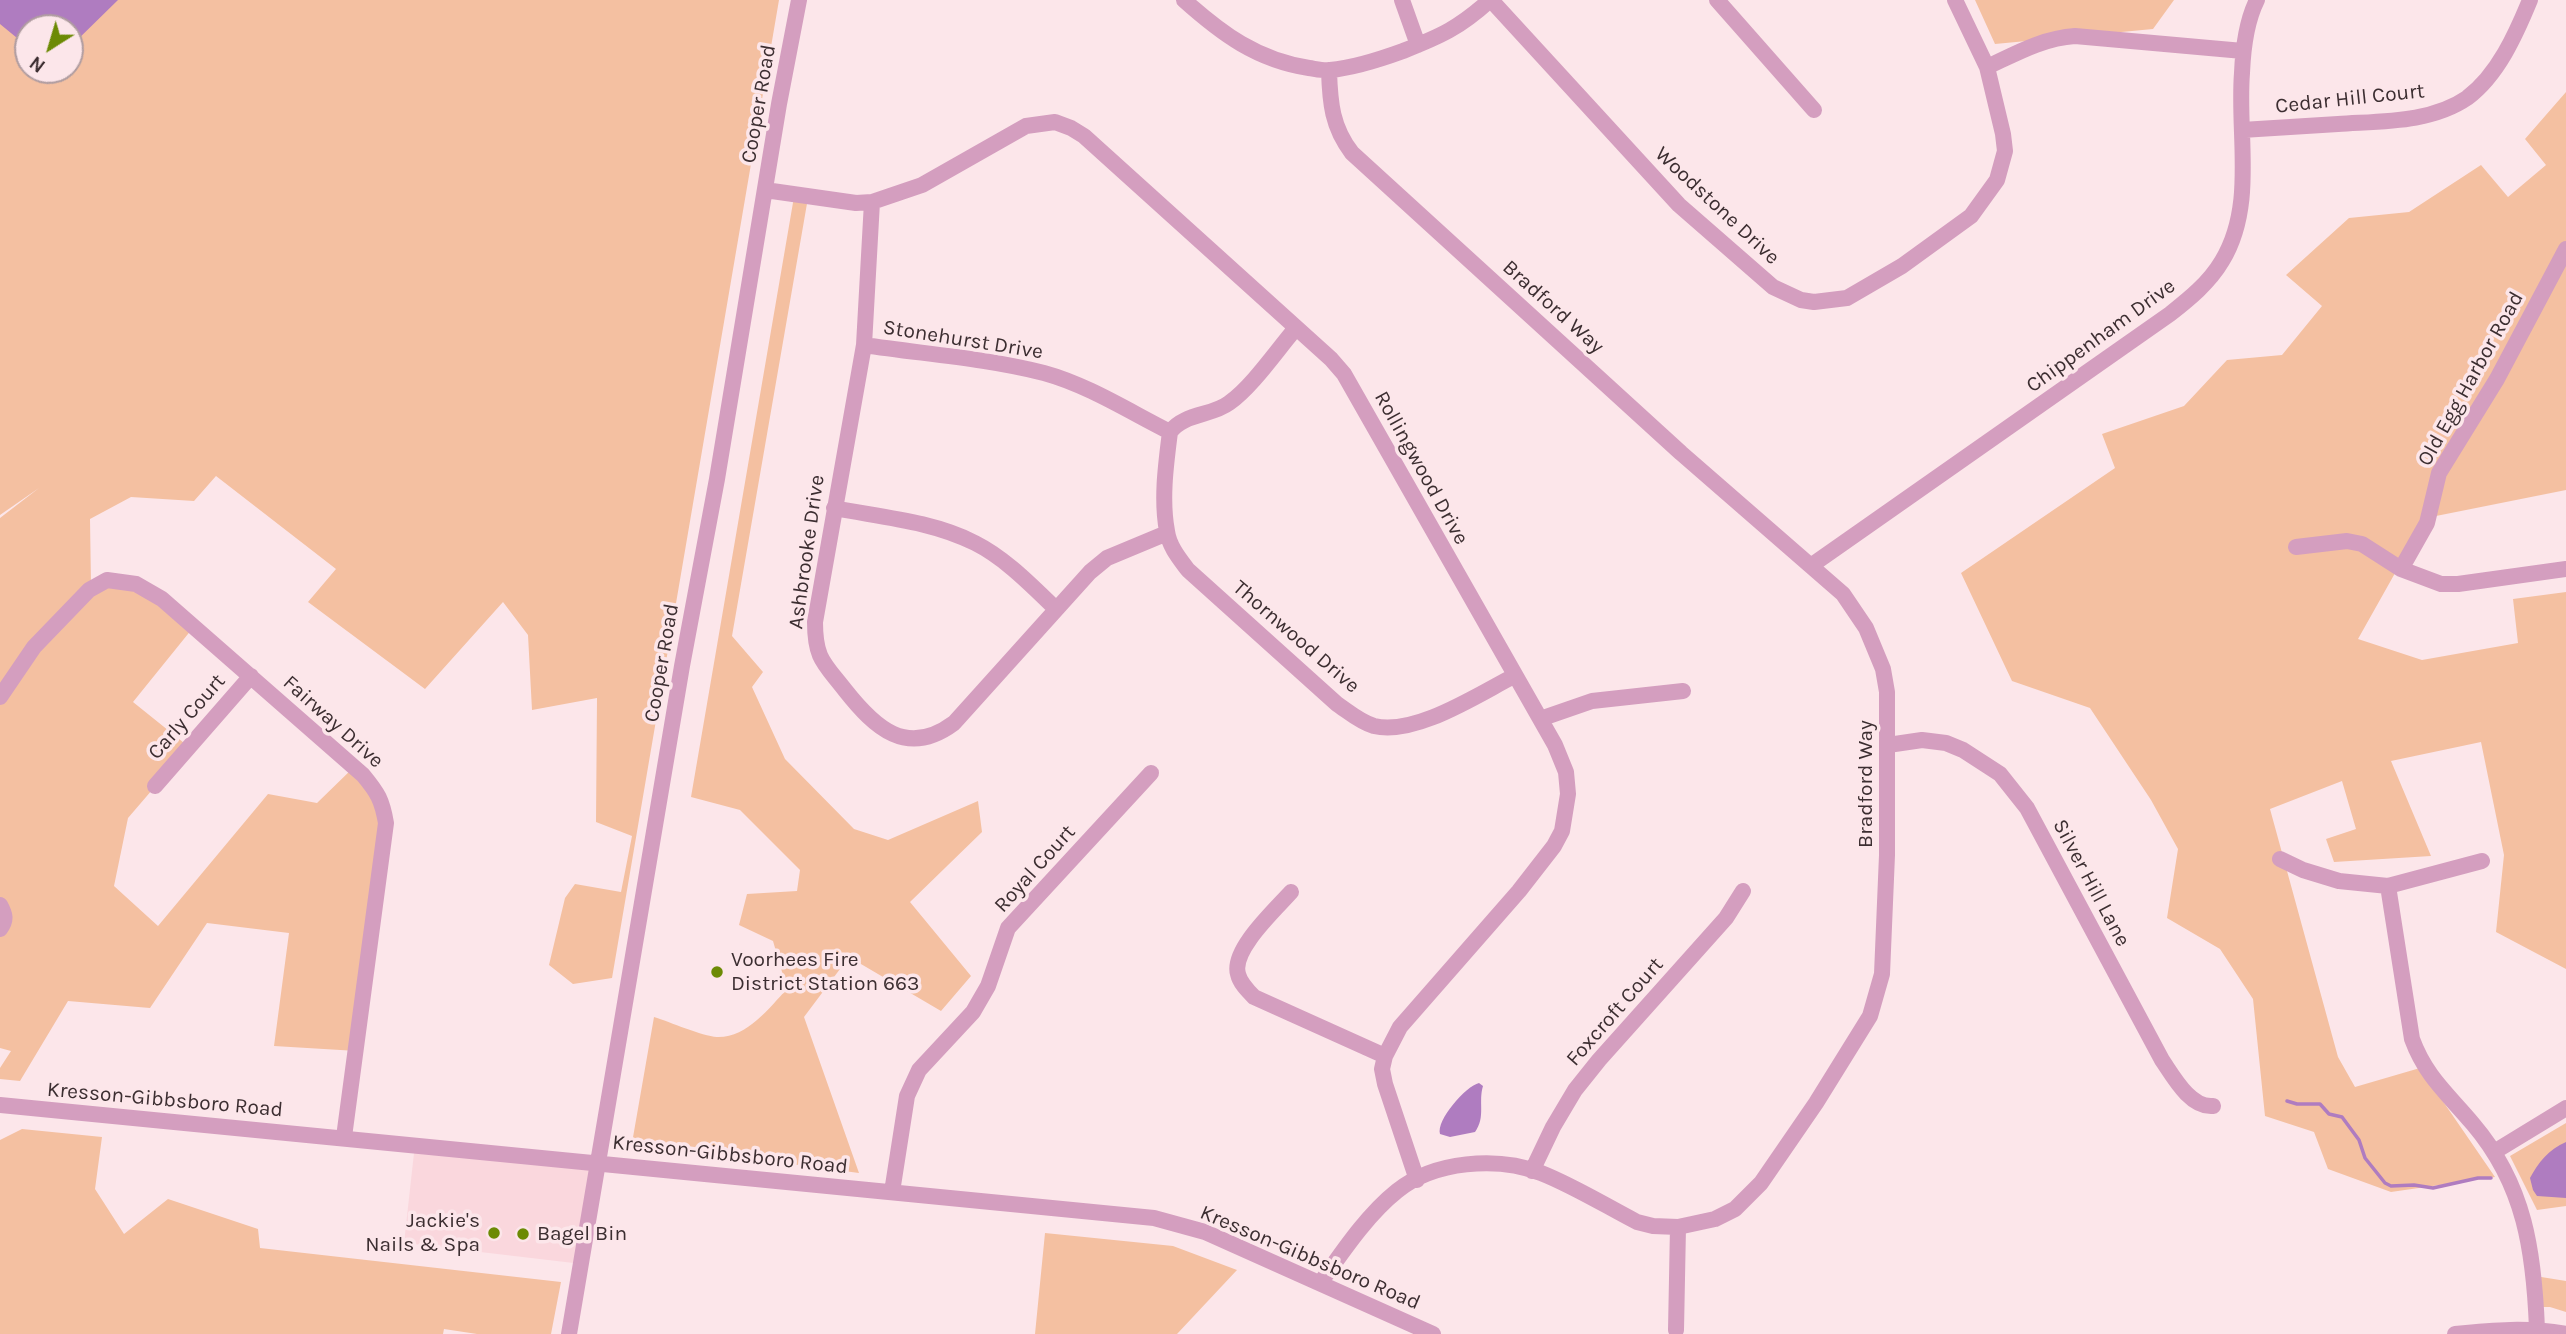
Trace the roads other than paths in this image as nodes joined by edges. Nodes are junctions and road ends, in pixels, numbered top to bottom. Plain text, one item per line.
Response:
1 (799, 0) edge
2 (1184, 0) edge
3 (1402, 0) edge
4 (1491, 0) edge
5 (1717, 0) edge
6 (1955, 0) edge
7 (2257, 0) edge
8 (2530, 0) edge
9 (1419, 45) junction
10 (2243, 51) junction
11 (1986, 67) junction
12 (1329, 71) junction
13 (1814, 110) dead end
14 (2242, 130) junction
15 (765, 190) junction
16 (872, 202) junction
17 (2566, 249) edge
18 (1296, 328) junction
19 (864, 345) junction
20 (1170, 432) junction
21 (834, 508) junction
22 (1167, 533) junction
23 (2296, 547) dead end
24 (1812, 565) junction
25 (2401, 569) junction
26 (2566, 569) edge
27 (1055, 608) junction
28 (251, 676) junction
29 (1514, 676) junction
30 (1683, 691) dead end
31 (0, 697) edge
32 (1539, 719) junction
33 (1888, 745) junction
34 (1151, 773) dead end
35 (155, 786) dead end
36 (2280, 859) dead end
37 (2482, 861) dead end
38 (2388, 886) junction
39 (1743, 891) dead end
40 (1291, 892) dead end
41 (0, 905) edge
42 (0, 929) edge
43 (1385, 1056) junction
44 (0, 1105) edge
45 (2213, 1106) dead end
46 (2566, 1108) edge
47 (344, 1137) junction
48 (2494, 1152) junction
49 (599, 1162) junction
50 (1532, 1171) junction
51 (1417, 1180) junction
52 (892, 1192) junction
53 (1678, 1227) junction
54 (1321, 1282) junction
55 (2537, 1329) junction
56 (1676, 1330) dead end
57 (569, 1334) edge
58 (1433, 1334) edge
59 (2455, 1334) edge
60 (2566, 1334) edge

1 - 15 street, Cooper Road
2 - 12 street
3 - 9 street
4 - 9 street
4 - 11 street, Woodstone Drive
5 - 13 street
6 - 11 street, Woodstone Drive
7 - 10 street, Chippenham Drive
8 - 14 street, Cedar Hill Court
9 - 12 street
10 - 11 street
10 - 14 street, Chippenham Drive
12 - 24 street, Bradford Way
14 - 24 street, Chippenham Drive
15 - 16 street, Rollingwood Drive
15 - 49 street, Cooper Road
16 - 18 street, Rollingwood Drive
16 - 19 street, Ashbrooke Drive
17 - 25 street, Old Egg Harbor Road
18 - 20 street
18 - 29 street, Rollingwood Drive
19 - 20 street, Stonehurst Drive
19 - 21 street, Ashbrooke Drive
20 - 22 street, Thornwood Drive
21 - 27 street
21 - 27 street, Ashbrooke Drive
22 - 27 street, Ashbrooke Drive
22 - 29 street, Thornwood Drive
23 - 25 street
24 - 33 street, Bradford Way
25 - 26 street
28 - 31 street, Fairway Drive
28 - 35 street, Carly Court
28 - 47 street, Fairway Drive
29 - 32 street, Rollingwood Drive
30 - 32 street
32 - 43 street, Rollingwood Drive
33 - 45 street, Silver Hill Lane
33 - 53 street, Bradford Way
34 - 52 street, Royal Court
36 - 38 street
37 - 38 street
38 - 48 street
39 - 50 street, Foxcroft Court
40 - 43 street
41 - 42 street
43 - 51 street
44 - 47 street, Kresson-Gibbsboro Road
46 - 48 street
47 - 49 street, Kresson-Gibbsboro Road
48 - 55 street
49 - 52 street, Kresson-Gibbsboro Road
49 - 57 street, Cooper Road
50 - 51 street, Bradford Way
50 - 53 street, Bradford Way
51 - 54 street, Bradford Way
52 - 54 street, Kresson-Gibbsboro Road
53 - 56 street
54 - 58 street, Kresson-Gibbsboro Road
55 - 59 street
55 - 60 street

